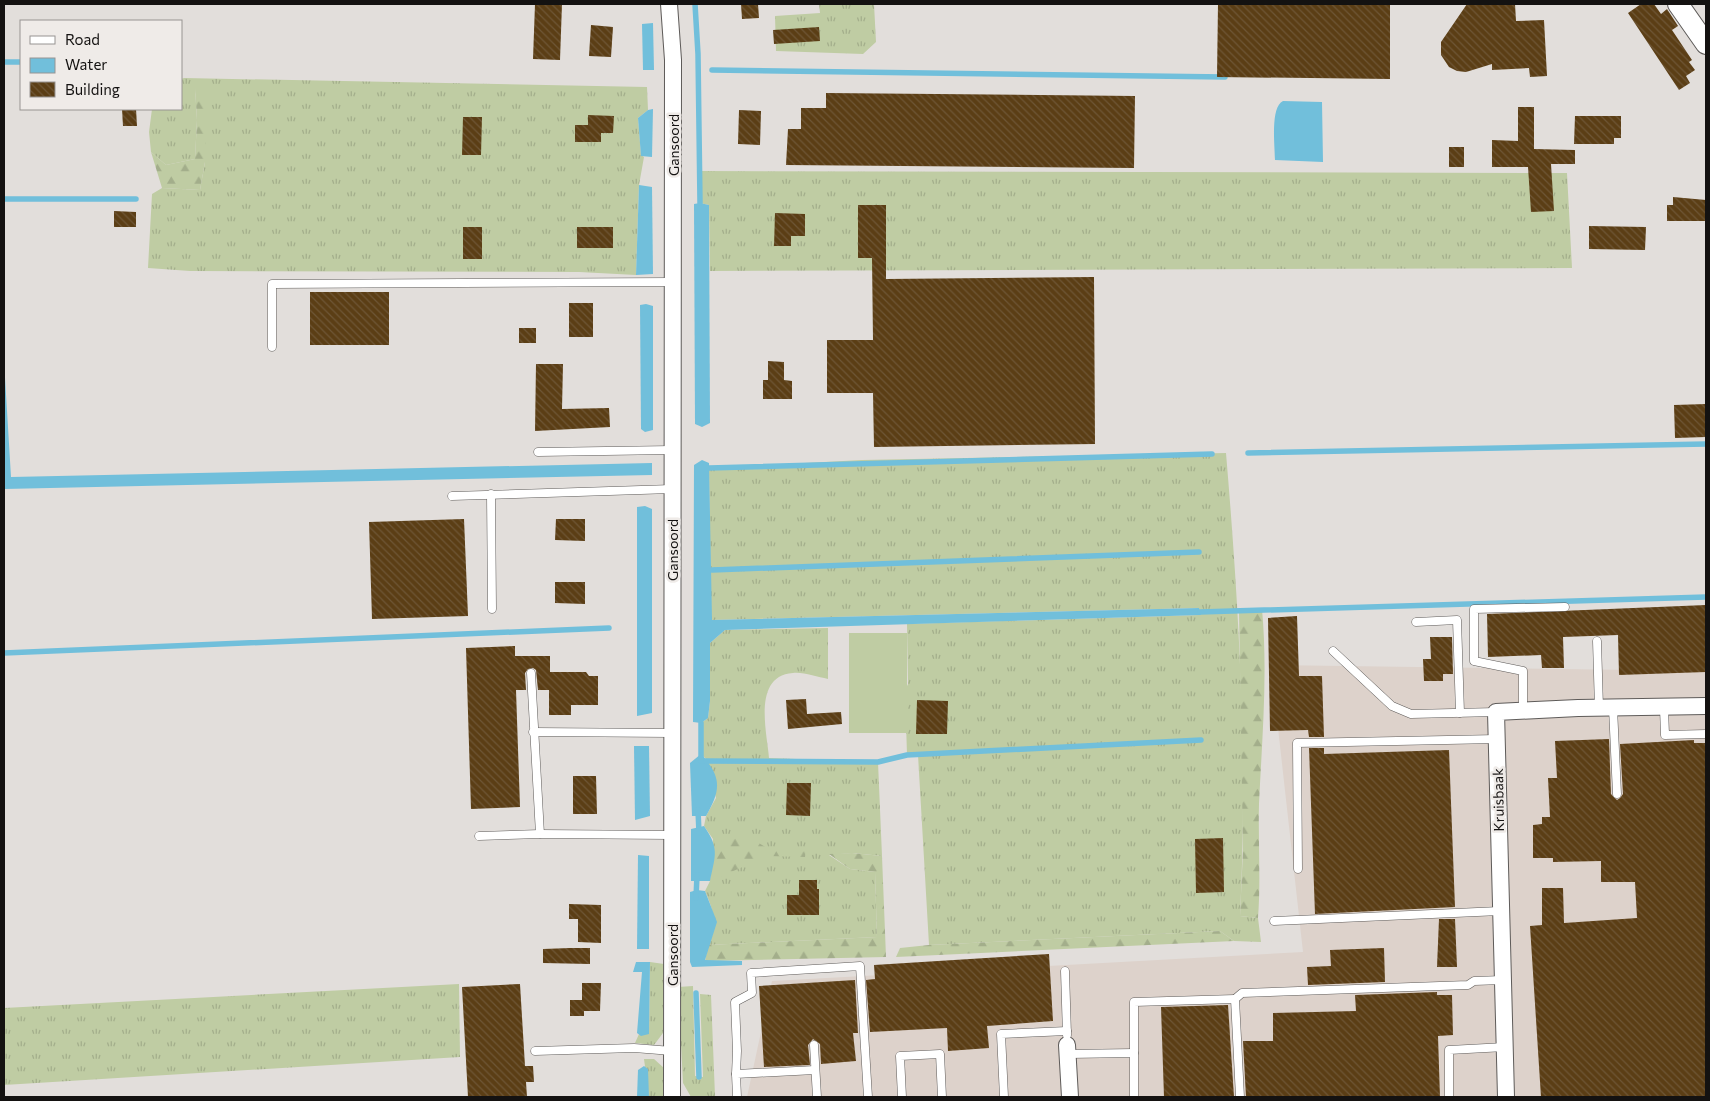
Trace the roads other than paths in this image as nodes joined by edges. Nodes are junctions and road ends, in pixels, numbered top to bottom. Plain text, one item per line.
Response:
1 (669, 4) edge
2 (1678, 4) edge
3 (1706, 44) edge
4 (672, 282) junction
5 (272, 347) dead end
6 (672, 450) junction
7 (538, 452) dead end
8 (672, 489) junction
9 (491, 494) junction
10 (452, 496) dead end
11 (1565, 607) dead end
12 (492, 609) dead end
13 (1416, 622) dead end
14 (1597, 641) dead end
15 (1333, 651) dead end
16 (531, 673) dead end
17 (1706, 706) edge
18 (1606, 708) junction
19 (1664, 708) junction
20 (1523, 711) junction
21 (1496, 712) junction
22 (1460, 713) junction
23 (534, 732) junction
24 (672, 733) junction
25 (1706, 734) edge
26 (1497, 739) junction
27 (1617, 794) dead end
28 (540, 834) junction
29 (672, 835) junction
30 (479, 836) dead end
31 (1298, 869) dead end
32 (1500, 911) junction
33 (1274, 921) dead end
34 (1065, 971) dead end
35 (1503, 980) junction
36 (1235, 999) junction
37 (1067, 1043) junction
38 (814, 1045) dead end
39 (1505, 1047) junction
40 (535, 1051) dead end
41 (672, 1051) junction
42 (1134, 1053) junction
43 (816, 1070) junction
44 (736, 1074) junction
45 (672, 1097) edge
46 (737, 1097) edge
47 (817, 1097) edge
48 (868, 1097) edge
49 (902, 1097) edge
50 (942, 1097) edge
51 (1004, 1097) edge
52 (1070, 1097) edge
53 (1134, 1097) edge
54 (1240, 1097) edge
55 (1449, 1097) edge
56 (1506, 1097) edge

1 - 4 street, Gansoord
2 - 3 street
4 - 5 lane
4 - 6 street, Gansoord
6 - 7 lane
6 - 8 street, Gansoord
8 - 9 lane
8 - 24 street, Gansoord
9 - 10 lane
9 - 12 lane
11 - 20 lane
13 - 22 lane
14 - 18 lane
15 - 22 lane
16 - 23 lane
17 - 19 street
18 - 19 street
18 - 20 street
18 - 27 lane
19 - 25 lane
20 - 21 street
21 - 22 lane
21 - 26 street, Kruisbaak
23 - 24 lane
23 - 28 lane
24 - 29 street, Gansoord
26 - 31 lane
26 - 32 street, Kruisbaak
28 - 29 lane
28 - 30 lane
29 - 41 street, Gansoord
32 - 33 lane
32 - 35 street, Kruisbaak
34 - 37 lane
35 - 36 lane
35 - 39 street, Kruisbaak
36 - 42 lane
36 - 54 lane
37 - 42 lane
37 - 51 lane
37 - 52 street
38 - 43 lane
39 - 55 lane
39 - 56 street, Kruisbaak
40 - 41 lane
41 - 45 street, Gansoord
42 - 53 lane
43 - 44 lane
43 - 47 lane
44 - 46 lane
44 - 48 lane
49 - 50 lane

